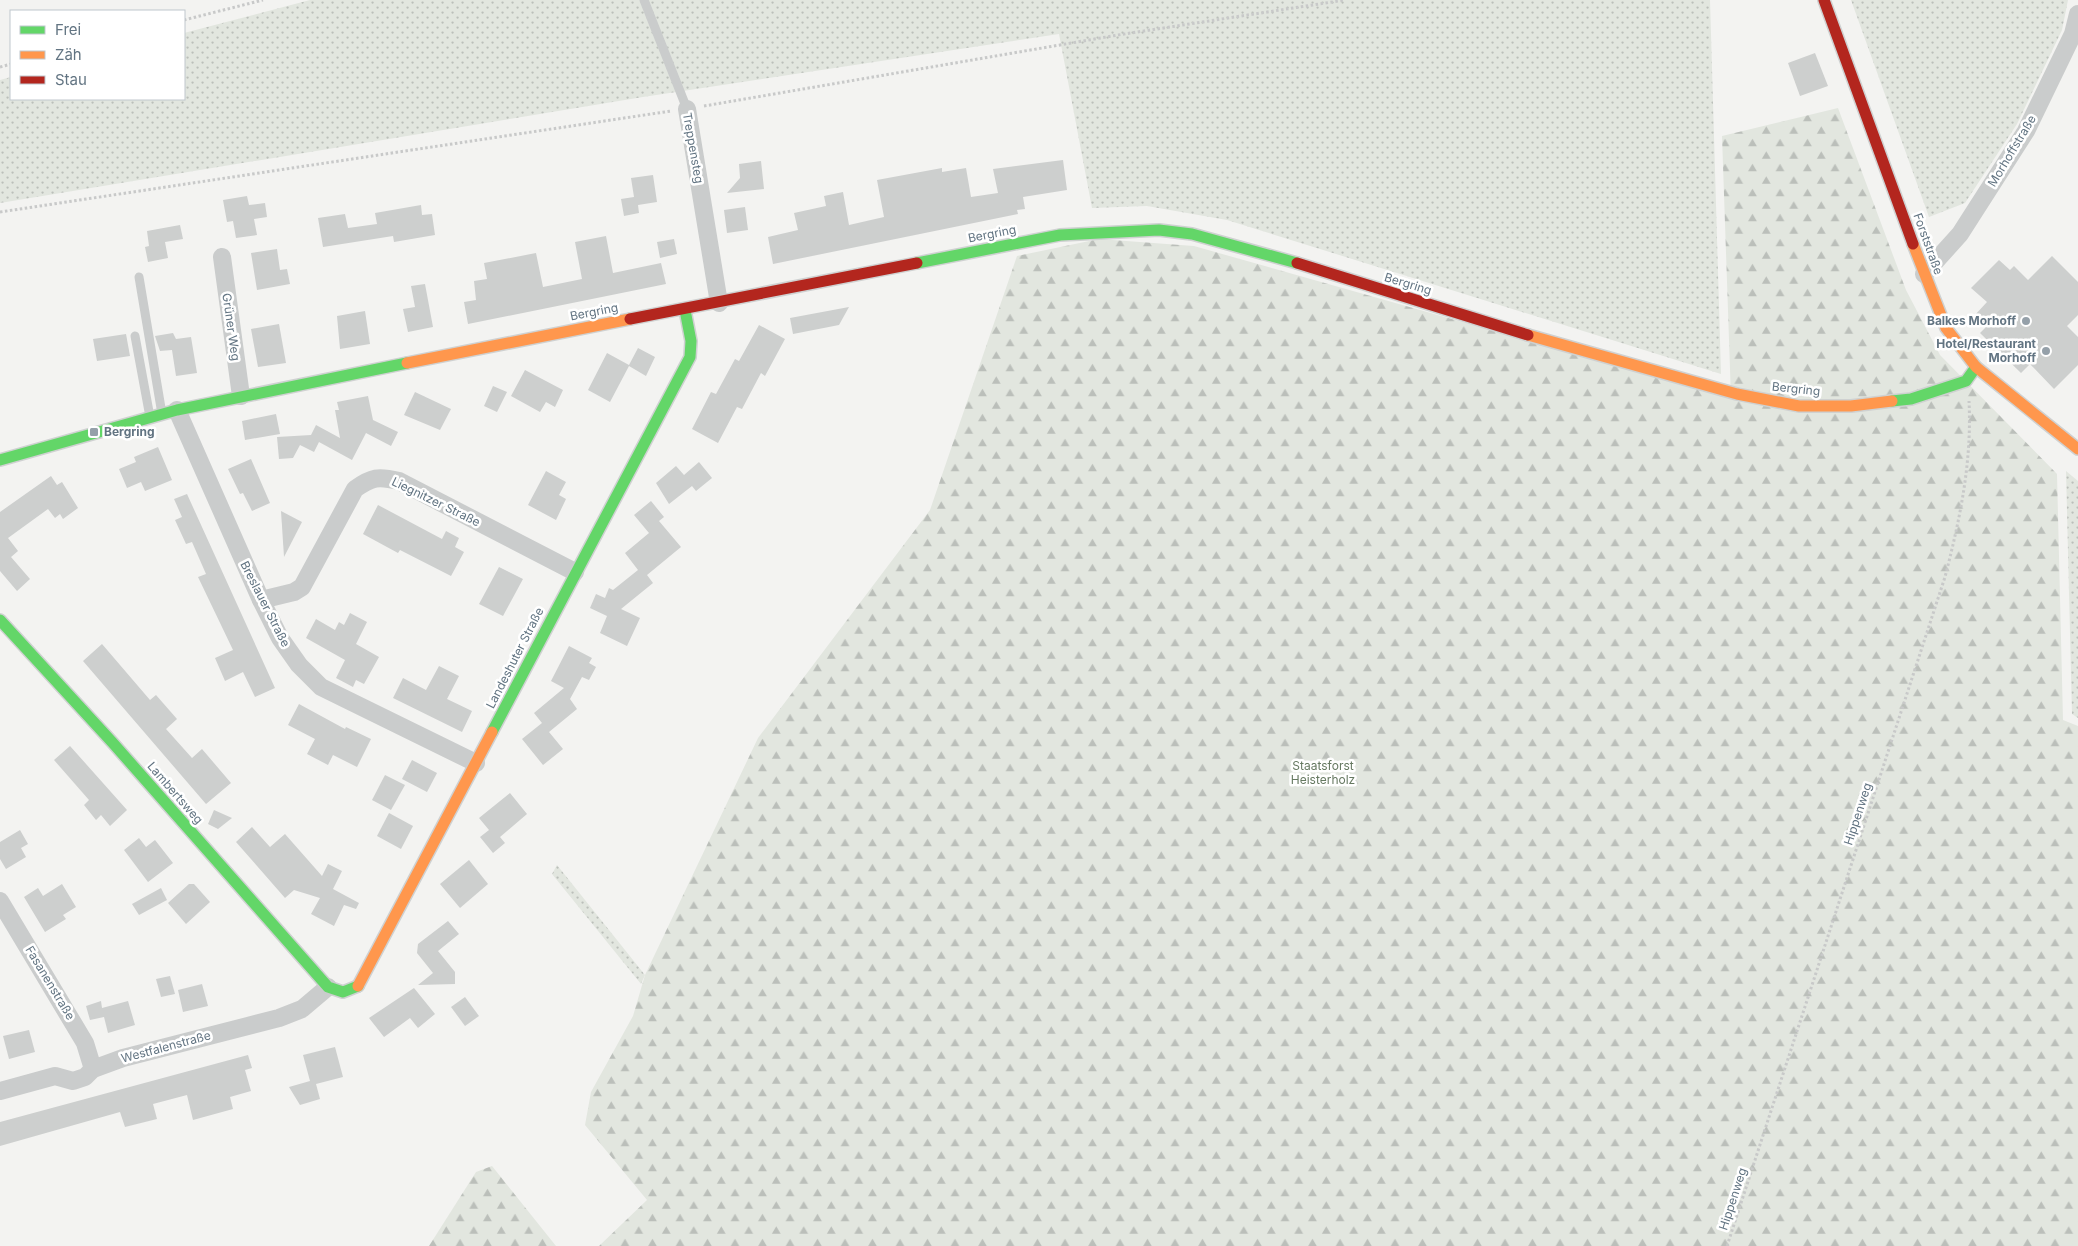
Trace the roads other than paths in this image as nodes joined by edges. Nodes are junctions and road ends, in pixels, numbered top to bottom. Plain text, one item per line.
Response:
1 (644, 0) edge
2 (1824, 0) edge
3 (2078, 14) edge
4 (2075, 35) edge
5 (687, 109) joint
6 (222, 257) dead end
7 (1924, 274) junction
8 (139, 277) dead end
9 (719, 303) junction
10 (684, 310) junction
11 (136, 336) dead end
12 (1976, 367) junction
13 (241, 396) junction
14 (170, 412) junction
15 (150, 417) junction
16 (2078, 449) edge
17 (0, 460) edge
18 (575, 572) junction
19 (260, 600) junction
20 (1, 622) edge
21 (476, 763) junction
22 (0, 901) edge
23 (328, 987) junction
24 (93, 1069) junction
25 (0, 1090) edge

1 - 5 lane, Treppensteg
2 - 7 street, Forststraße
3 - 4 street, Morhoffstraße
4 - 7 street, Morhoffstraße
5 - 9 street, Treppensteg
6 - 13 street, Grüner Weg
7 - 12 street, Forststraße
8 - 14 lane
9 - 10 street, Bergring
9 - 12 street, Bergring
10 - 13 street, Bergring
10 - 18 street, Landeshuter Straße
11 - 15 lane
12 - 16 street, Forststraße
13 - 14 street, Bergring
14 - 15 street, Bergring
14 - 19 street, Breslauer Straße
15 - 17 street, Bergring
18 - 19 street, Liegnitzer Straße
18 - 21 street, Landeshuter Straße
19 - 21 street, Breslauer Straße
20 - 23 street, Lambertsweg
21 - 23 street, Landeshuter Straße
22 - 24 street, Fasanenstraße
23 - 24 street, Westfalenstraße
24 - 25 street, Westfalenstraße

